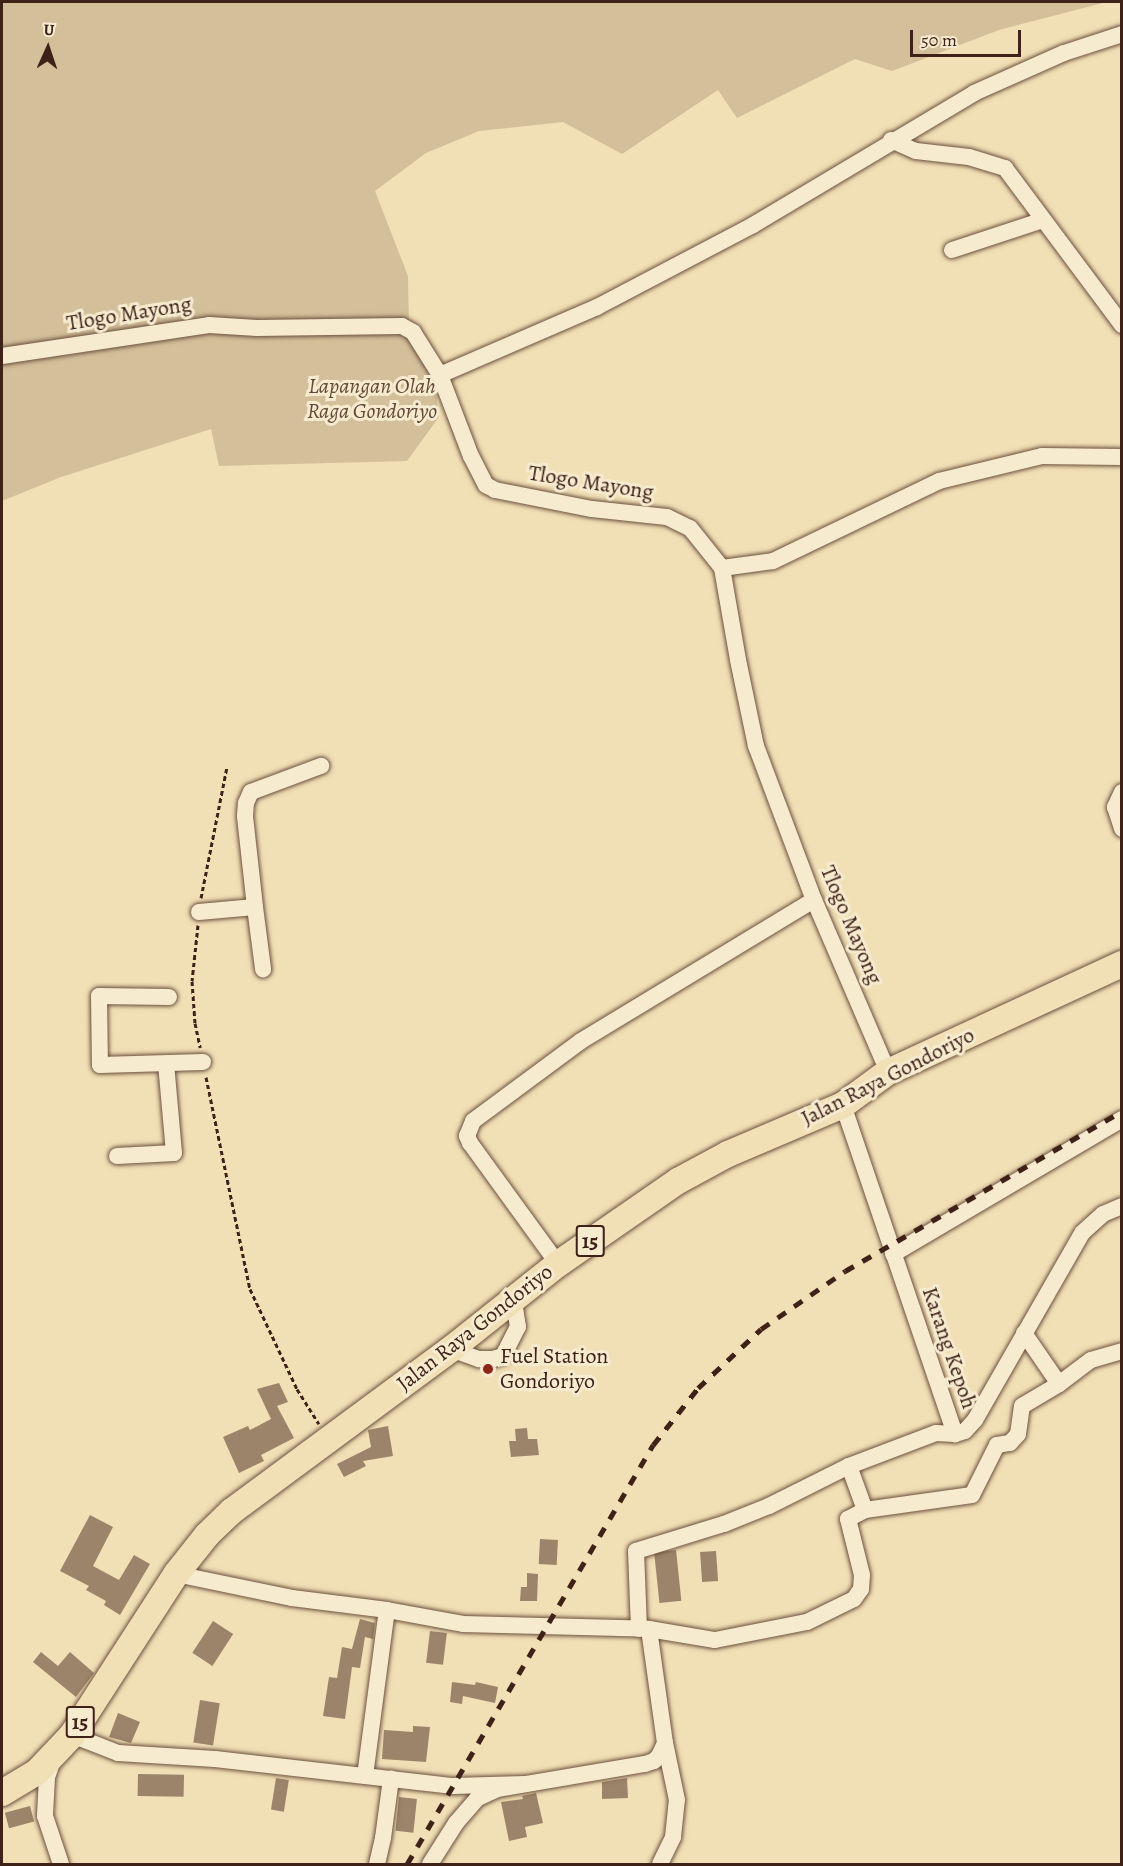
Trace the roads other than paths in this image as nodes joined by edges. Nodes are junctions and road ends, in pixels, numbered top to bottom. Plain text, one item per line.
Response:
1 (1122, 34) edge
2 (891, 140) junction
3 (1043, 220) junction
4 (952, 250) dead end
5 (1122, 325) edge
6 (2, 356) edge
7 (440, 375) junction
8 (1122, 457) edge
9 (722, 568) junction
10 (321, 766) dead end
11 (1122, 792) edge
12 (1122, 830) edge
13 (814, 900) junction
14 (255, 907) junction
15 (200, 912) road end
16 (1122, 964) edge
17 (263, 969) dead end
18 (169, 997) dead end
19 (203, 1062) road end
20 (166, 1063) junction
21 (888, 1072) junction
22 (843, 1104) junction
23 (1122, 1119) edge
24 (117, 1156) dead end
25 (1122, 1206) edge
26 (893, 1254) junction
27 (558, 1264) junction
28 (514, 1301) junction
29 (1024, 1333) junction
30 (451, 1349) junction
31 (1122, 1351) edge
32 (1059, 1384) junction
33 (955, 1434) junction
34 (849, 1466) junction
35 (865, 1510) junction
36 (176, 1574) junction
37 (387, 1610) junction
38 (644, 1629) junction
39 (72, 1734) junction
40 (665, 1743) junction
41 (55, 1754) junction
42 (365, 1776) junction
43 (391, 1779) junction
44 (526, 1784) junction
45 (2, 1793) edge
46 (61, 1864) edge
47 (376, 1864) edge
48 (430, 1864) edge
49 (660, 1864) edge

1 - 2 street
2 - 3 street
2 - 7 street
3 - 4 street
3 - 5 street
6 - 7 street, Tlogo Mayong
7 - 9 street, Tlogo Mayong
8 - 9 street
9 - 13 street, Tlogo Mayong
10 - 14 street
11 - 12 street
13 - 21 street, Tlogo Mayong
13 - 27 street
14 - 15 street
14 - 17 street
16 - 21 highway, Jalan Raya Gondoriyo / 15
18 - 20 street
19 - 20 street
20 - 24 street
21 - 22 highway, Jalan Raya Gondoriyo / 15
22 - 26 street, Karang Kepoh
22 - 27 highway, Jalan Raya Gondoriyo / 15
23 - 26 street
25 - 29 street, Karang Kepoh
26 - 33 street, Karang Kepoh
27 - 28 highway, Jalan Raya Gondoriyo / 15
28 - 30 highway, Jalan Raya Gondoriyo / 15
28 - 30 street
29 - 32 street
29 - 33 street, Karang Kepoh
30 - 36 highway, Jalan Raya Gondoriyo / 15
31 - 32 street
32 - 35 street
33 - 34 street
34 - 35 street
34 - 38 street
35 - 38 street
36 - 37 street
36 - 39 highway, Jalan Raya Gondoriyo / 15
37 - 38 street
37 - 42 street
38 - 40 street
39 - 41 highway, 15
39 - 42 street
40 - 44 street
40 - 49 street
41 - 45 highway, 15
41 - 46 street
42 - 43 street
43 - 44 street
43 - 47 street
44 - 48 street

